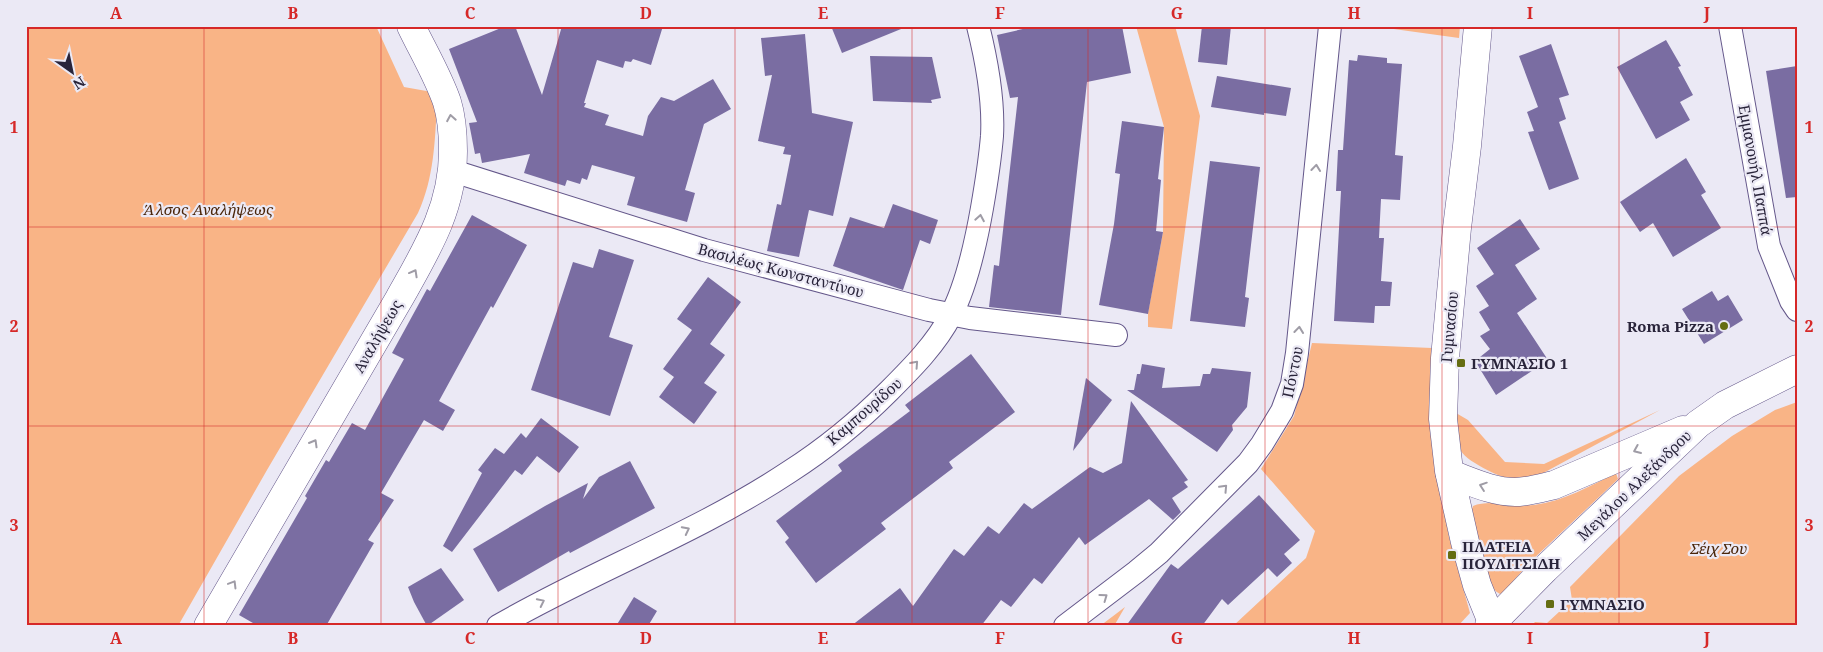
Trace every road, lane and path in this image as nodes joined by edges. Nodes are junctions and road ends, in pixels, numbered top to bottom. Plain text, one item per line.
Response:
1 (411, 26) edge
2 (978, 26) edge
3 (1330, 26) edge
4 (1478, 26) edge
5 (1730, 26) edge
6 (453, 171) junction
7 (1797, 310) edge
8 (952, 315) junction
9 (1116, 335) dead end
10 (1797, 368) edge
11 (1698, 424) junction
12 (1450, 474) junction
13 (1490, 624) edge
14 (208, 626) edge
15 (498, 626) edge
16 (1065, 626) edge

6 -> 1 street, Αναλήψεως
8 -> 2 street, Καμπουρίδου
16 -> 3 street, Πόντου
4 - 12 street, Γυμνασίου
5 - 7 street, Εμμανουήλ Παππά
6 - 8 street, Βασιλέως Κωνσταντίνου
14 -> 6 street, Αναλήψεως
8 - 9 street, Βασιλέως Κωνσταντίνου
15 -> 8 street, Καμπουρίδου
10 - 11 street, Μεγάλου Αλεξάνδρου
11 -> 12 street
11 - 13 street, Μεγάλου Αλεξάνδρου
12 - 13 street, Γυμνασίου

